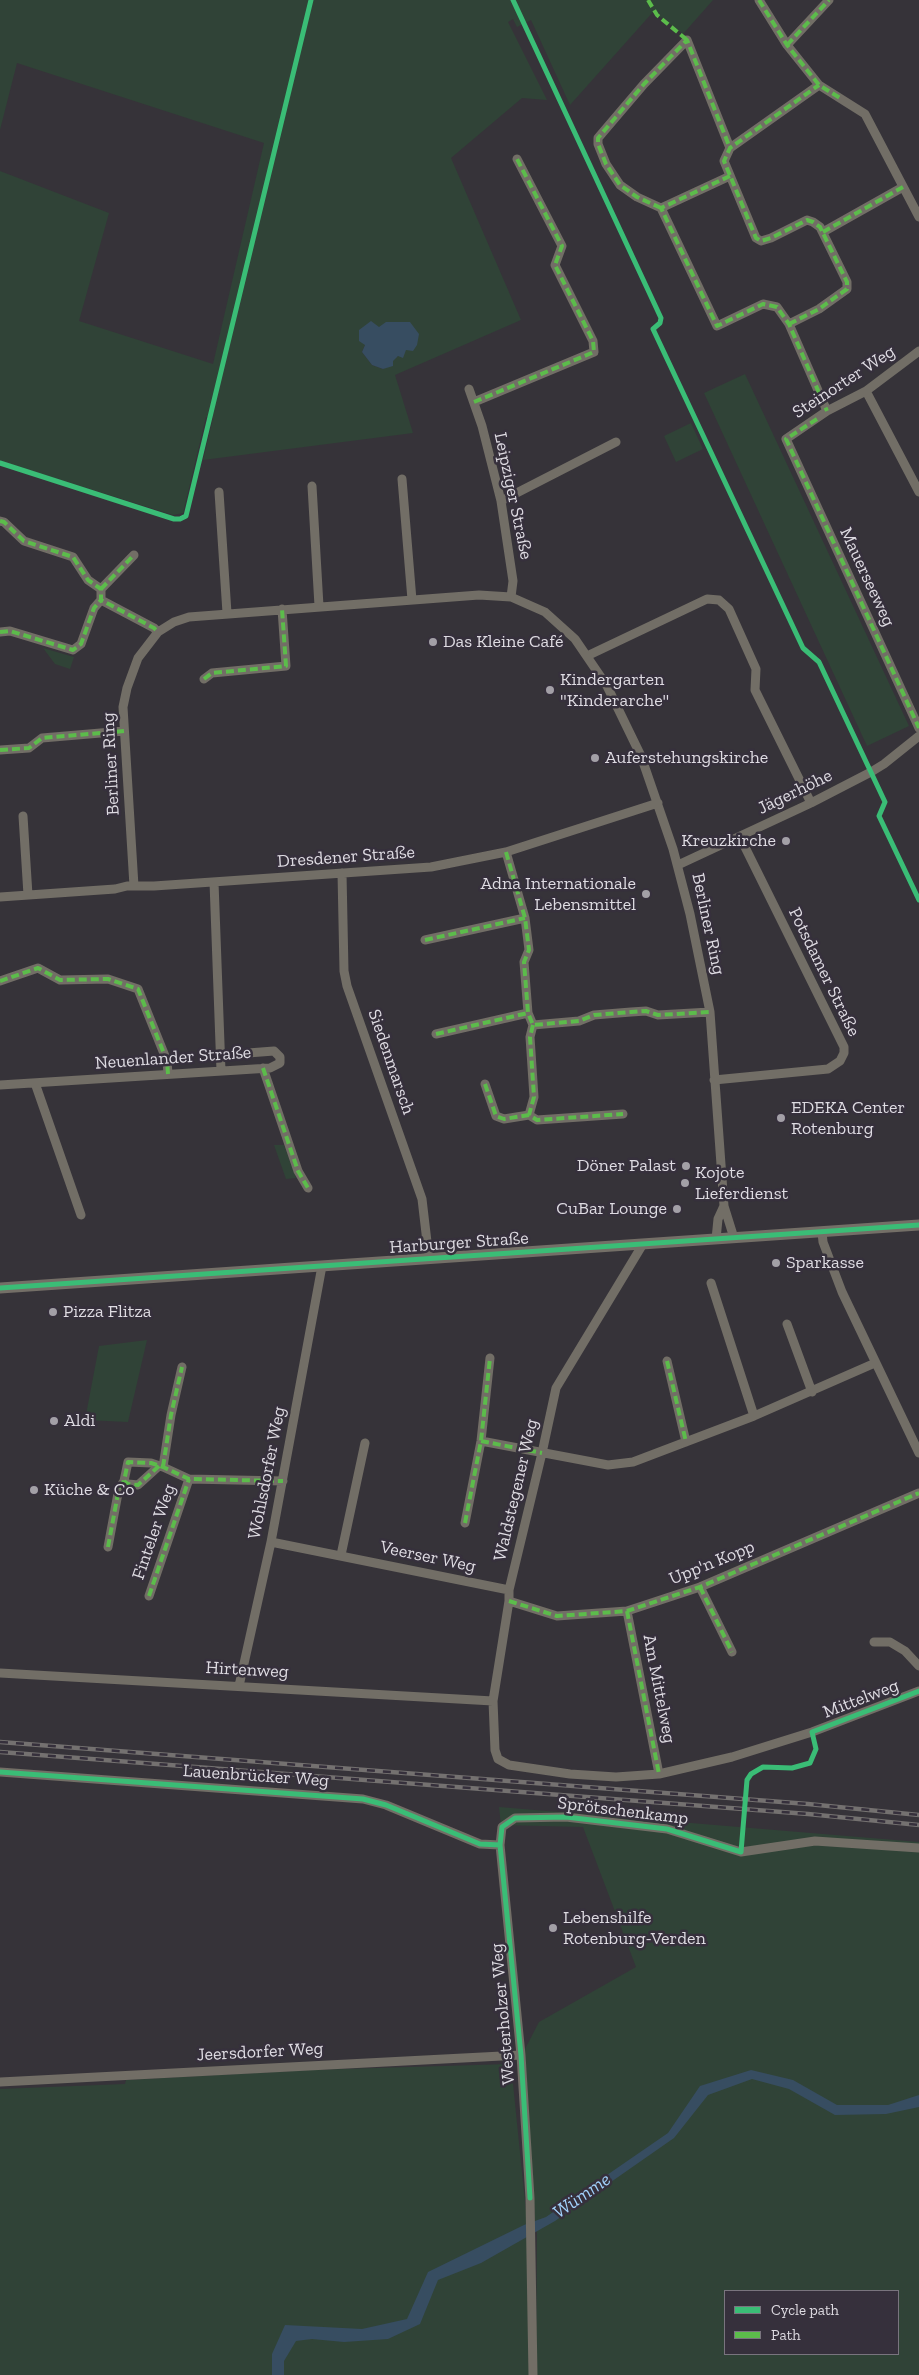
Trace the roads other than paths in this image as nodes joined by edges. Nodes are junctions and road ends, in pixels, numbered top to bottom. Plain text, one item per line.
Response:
1 (759, 0) edge
2 (829, 0) edge
3 (787, 46) junction
4 (819, 84) junction
5 (730, 148) junction
6 (517, 159) dead end
7 (730, 176) junction
8 (903, 187) junction
9 (661, 208) junction
10 (919, 217) edge
11 (823, 232) junction
12 (789, 324) junction
13 (919, 351) edge
14 (469, 389) dead end
15 (866, 391) junction
16 (474, 402) junction
17 (827, 411) junction
18 (786, 439) joint
19 (616, 442) dead end
20 (402, 479) dead end
21 (312, 486) dead end
22 (219, 492) dead end
23 (919, 492) edge
24 (501, 500) junction
25 (0, 521) edge
26 (134, 555) dead end
27 (101, 589) junction
28 (510, 597) junction
29 (101, 600) junction
30 (412, 600) junction
31 (319, 606) junction
32 (282, 609) junction
33 (227, 613) junction
34 (0, 632) edge
35 (158, 632) junction
36 (587, 656) junction
37 (204, 679) dead end
38 (919, 728) edge
39 (124, 731) junction
40 (919, 736) edge
41 (0, 750) edge
42 (658, 803) junction
43 (812, 803) junction
44 (23, 816) dead end
45 (740, 837) junction
46 (506, 852) junction
47 (678, 865) junction
48 (342, 874) junction
49 (214, 882) junction
50 (134, 886) junction
51 (28, 895) junction
52 (0, 897) edge
53 (525, 918) junction
54 (425, 940) dead end
55 (0, 981) edge
56 (710, 1012) junction
57 (528, 1013) junction
58 (533, 1025) junction
59 (436, 1034) dead end
60 (222, 1055) junction
61 (263, 1068) junction
62 (221, 1071) junction
63 (168, 1074) junction
64 (714, 1080) junction
65 (35, 1083) junction
66 (485, 1084) dead end
67 (0, 1085) edge
68 (623, 1114) dead end
69 (529, 1115) junction
70 (308, 1188) dead end
71 (724, 1206) junction
72 (81, 1215) dead end
73 (919, 1225) edge
74 (822, 1232) junction
75 (734, 1238) junction
76 (716, 1239) junction
77 (643, 1244) junction
78 (429, 1259) junction
79 (322, 1266) junction
80 (711, 1283) dead end
81 (0, 1288) edge
82 (787, 1324) dead end
83 (490, 1358) dead end
84 (667, 1361) dead end
85 (874, 1363) junction
86 (182, 1367) dead end
87 (812, 1392) junction
88 (754, 1416) junction
89 (481, 1441) junction
90 (686, 1442) junction
91 (365, 1443) dead end
92 (542, 1453) junction
93 (919, 1453) edge
94 (161, 1467) junction
95 (189, 1479) junction
96 (124, 1481) junction
97 (282, 1481) junction
98 (919, 1493) edge
99 (465, 1523) dead end
100 (271, 1542) junction
101 (108, 1547) dead end
102 (341, 1555) junction
103 (700, 1587) junction
104 (509, 1590) junction
105 (149, 1596) dead end
106 (509, 1602) junction
107 (627, 1611) junction
108 (874, 1642) dead end
109 (732, 1652) dead end
110 (919, 1666) edge
111 (0, 1673) edge
112 (239, 1686) junction
113 (919, 1691) edge
114 (492, 1701) junction
115 (503, 1763) joint
116 (0, 1772) edge
117 (659, 1774) junction
118 (502, 1827) joint
119 (500, 1845) junction
120 (919, 1848) edge
121 (521, 2055) junction
122 (0, 2082) edge
123 (533, 2375) edge

1 - 3 street
2 - 3 street
3 - 4 street
4 - 5 street
4 - 8 street
5 - 7 street
5 - 9 street
6 - 16 street
7 - 9 street
7 - 11 street
8 - 10 street
8 - 11 street
9 - 12 street
11 - 12 street
12 - 17 street
13 - 15 street, Steinorter Weg
14 - 16 street, Leipziger Straße
15 - 17 street, Steinorter Weg
15 - 23 street
16 - 24 street, Leipziger Straße
17 - 18 street, Steinorter Weg
18 - 38 street, Mauerseeweg
19 - 24 street
20 - 30 street
21 - 31 street
22 - 33 street
24 - 28 street, Leipziger Straße
25 - 27 street
26 - 27 street
27 - 29 street
28 - 30 street, Berliner Ring
28 - 36 street, Berliner Ring
29 - 34 street
29 - 35 street
30 - 31 street, Berliner Ring
31 - 32 street, Berliner Ring
32 - 33 street, Berliner Ring
32 - 37 street
33 - 35 street, Berliner Ring
35 - 39 street, Berliner Ring
36 - 42 street, Berliner Ring
36 - 43 street
39 - 41 street
39 - 50 street, Berliner Ring
40 - 43 street, Jägerhöhe
42 - 46 street, Dresdener Straße
42 - 47 street, Berliner Ring
43 - 45 street, Jägerhöhe
44 - 51 street
45 - 47 street, Jägerhöhe
45 - 64 street, Potsdamer Straße
46 - 48 street, Dresdener Straße
46 - 53 street
47 - 56 street, Berliner Ring
48 - 49 street, Dresdener Straße
48 - 78 street, Siedenmarsch
49 - 50 street, Dresdener Straße
49 - 60 street
50 - 51 street, Dresdener Straße
51 - 52 street, Dresdener Straße
53 - 54 street
53 - 57 street
55 - 63 street
56 - 58 street
56 - 64 street, Berliner Ring
57 - 58 street
57 - 59 street
58 - 69 street
60 - 61 street, Neuenlander Straße
60 - 62 street
61 - 62 street, Neuenlander Straße
61 - 70 street
62 - 63 street, Neuenlander Straße
63 - 65 street, Neuenlander Straße
64 - 71 street, Berliner Ring
65 - 67 street, Neuenlander Straße
65 - 72 street
66 - 69 street
68 - 69 street
71 - 75 street, Berliner Ring
71 - 76 street, Berliner Ring
73 - 74 main road, Harburger Straße
74 - 75 main road, Harburger Straße
74 - 85 street
75 - 76 main road, Harburger Straße
76 - 77 main road, Harburger Straße
77 - 78 main road, Harburger Straße
77 - 92 street, Waldstegener Weg
78 - 79 main road, Harburger Straße
79 - 81 main road, Harburger Straße
79 - 97 street, Wohlsdorfer Weg
80 - 88 street
82 - 87 street
83 - 89 street
84 - 90 street
85 - 87 street
85 - 93 street
86 - 94 street
87 - 88 street
88 - 90 street
89 - 92 street
89 - 99 street
90 - 92 street
91 - 102 street
92 - 104 street, Waldstegener Weg
94 - 95 street, Finteler Weg
94 - 96 street, Finteler Weg
94 - 96 street, Finteler Weg
95 - 97 street, Finteler Weg
95 - 105 street, Finteler Weg
96 - 101 street, Finteler Weg
97 - 100 street, Wohlsdorfer Weg
98 - 103 street, Upp'n Kopp
100 - 102 street, Veerser Weg
100 - 112 street, Wohlsdorfer Weg
102 - 104 street, Veerser Weg
103 - 107 street, Upp'n Kopp
103 - 109 street
104 - 106 street, Waldstegener Weg
106 - 107 street, Upp'n Kopp
106 - 114 street, Waldstegener Weg
107 - 117 street, Am Mittelweg
108 - 110 street, Mittelweg
111 - 112 street, Hirtenweg
112 - 114 street, Hirtenweg
113 - 117 street, Mittelweg
114 - 115 street, Waldstegener Weg
115 - 117 street, Mittelweg
116 - 119 street, Lauenbrücker Weg
118 - 119 street, Westerholzer Weg
118 - 120 street, Sprötschenkamp
119 - 121 street, Westerholzer Weg
121 - 122 street, Jeersdorfer Weg
121 - 123 street, Westerholzer Weg

